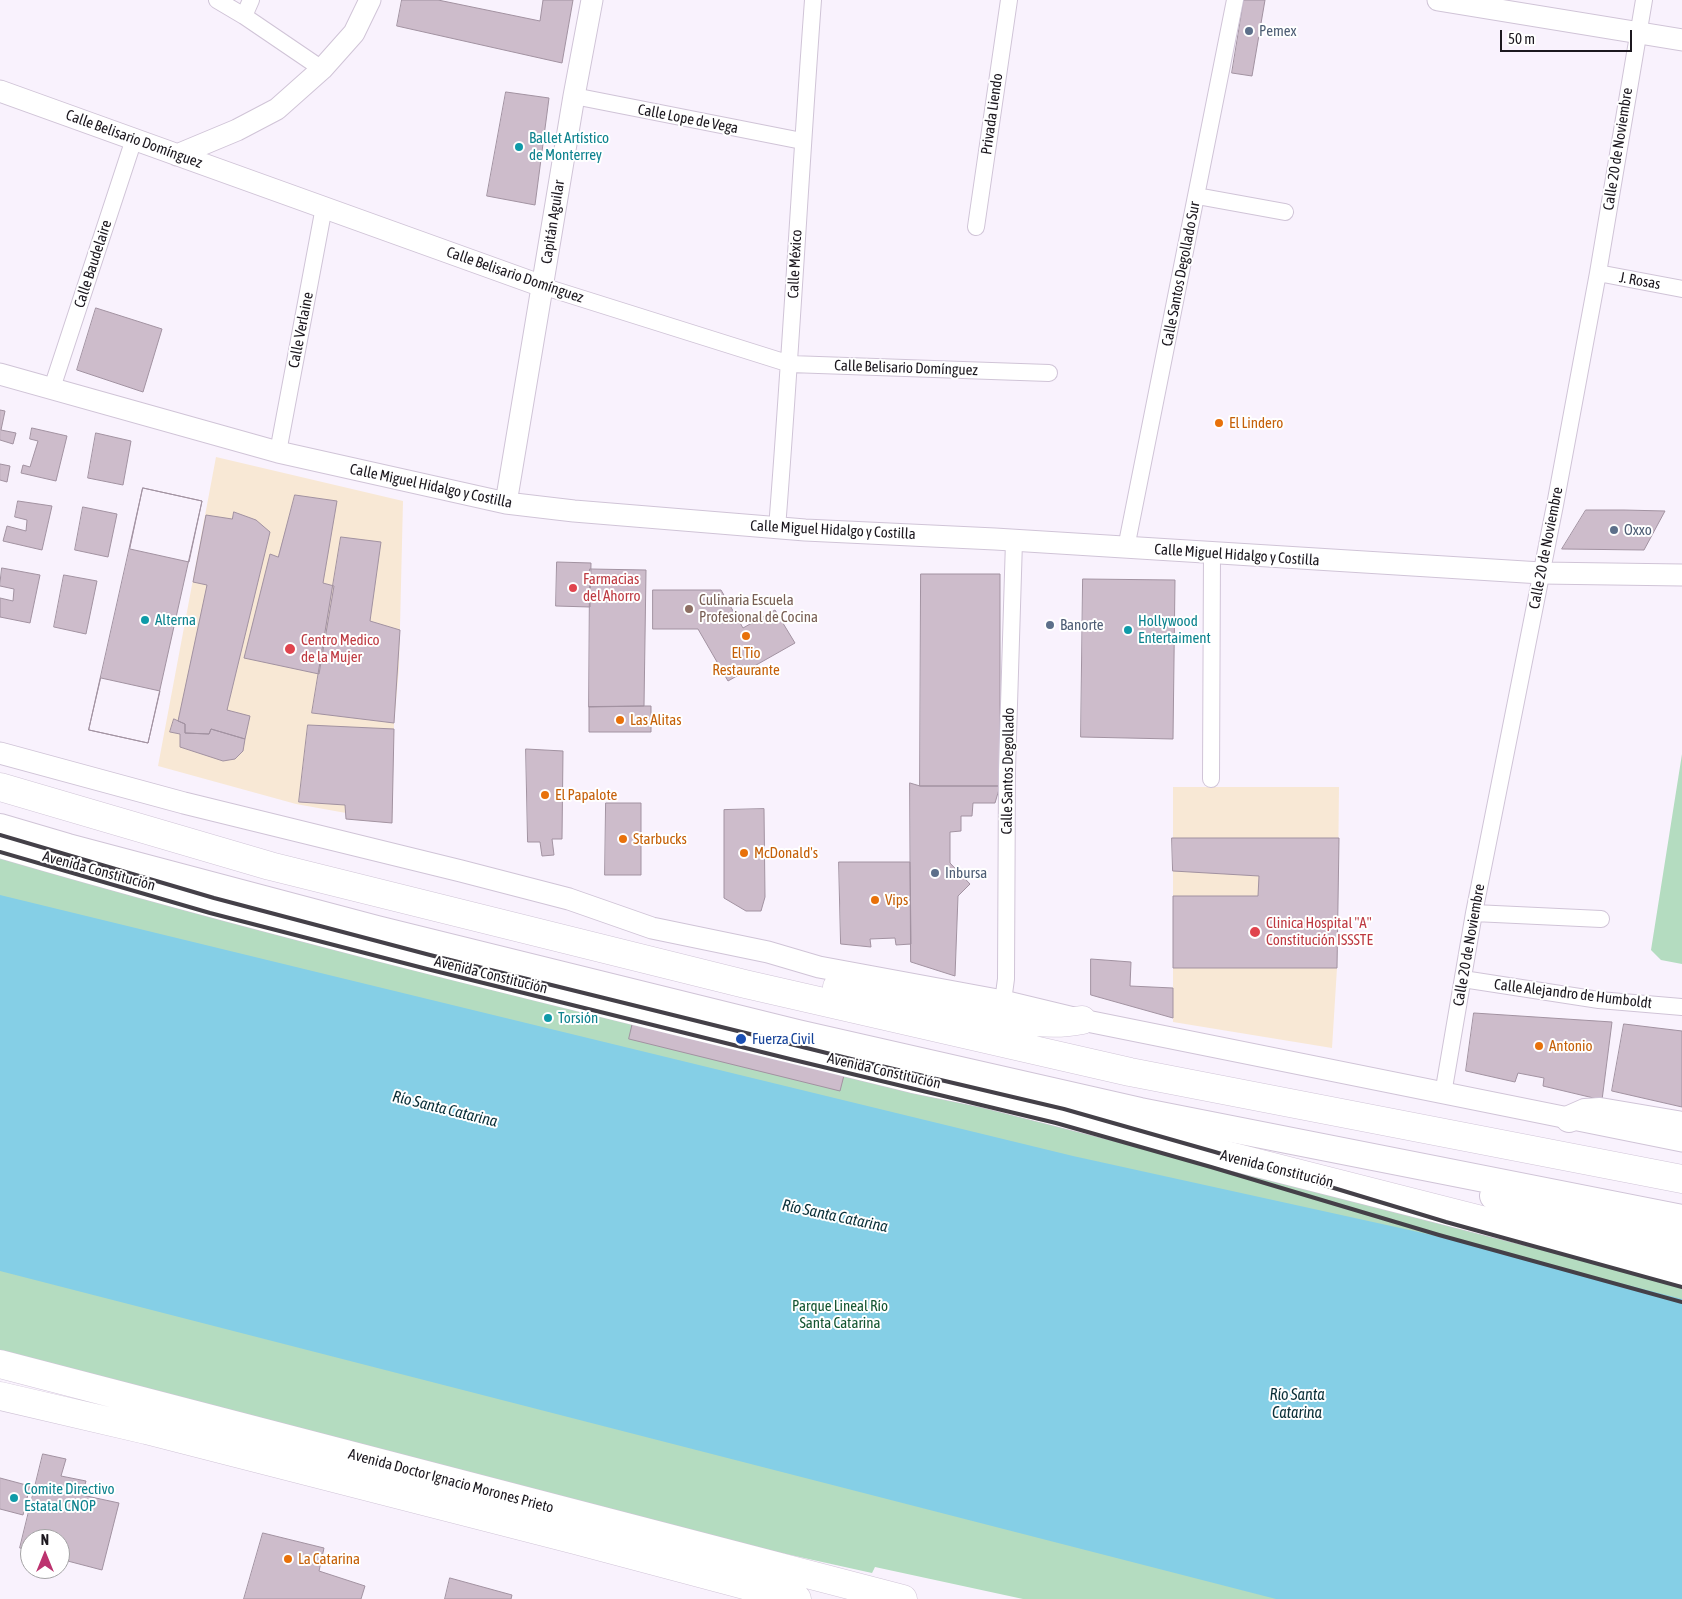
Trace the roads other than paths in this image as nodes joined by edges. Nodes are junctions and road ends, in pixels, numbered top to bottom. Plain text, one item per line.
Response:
1 (217, 0) edge
2 (251, 0) edge
3 (370, 0) edge
4 (592, 0) edge
5 (813, 0) edge
6 (1009, 0) edge
7 (1235, 0) edge
8 (1438, 0) edge
9 (1644, 0) edge
10 (244, 16) junction
11 (1638, 32) junction
12 (1682, 40) edge
13 (322, 69) junction
14 (0, 91) edge
15 (574, 96) junction
16 (134, 139) junction
17 (802, 141) junction
18 (177, 155) junction
19 (1197, 196) junction
20 (324, 207) junction
21 (1285, 212) dead end
22 (976, 227) dead end
23 (1598, 273) junction
24 (542, 286) junction
25 (1682, 289) edge
26 (790, 364) junction
27 (1048, 372) dead end
28 (0, 374) edge
29 (52, 388) junction
30 (278, 452) junction
31 (506, 504) junction
32 (777, 528) junction
33 (1014, 541) junction
34 (1126, 548) junction
35 (1212, 553) junction
36 (1541, 572) junction
37 (1682, 575) edge
38 (0, 753) edge
39 (1211, 779) dead end
40 (0, 787) edge
41 (0, 826) edge
42 (0, 844) edge
43 (1474, 913) junction
44 (1601, 919) dead end
45 (1463, 979) junction
46 (745, 984) junction
47 (1003, 1001) junction
48 (1682, 1007) edge
49 (1082, 1020) junction
50 (1443, 1094) junction
51 (1569, 1119) junction
52 (1682, 1125) edge
53 (1682, 1141) edge
54 (1334, 1150) junction
55 (1679, 1178) edge
56 (1682, 1218) edge
57 (1682, 1244) edge
58 (1682, 1271) edge
59 (0, 1364) edge
60 (0, 1396) edge
61 (28, 1403) junction
62 (0, 1405) edge
63 (797, 1599) edge
64 (903, 1599) edge

1 - 10 street
2 - 10 street
3 - 13 street
4 - 15 street, Capitán Aguilar
5 - 17 street, Calle México
6 - 22 street, Privada Liendo
7 - 19 street, Calle Santos Degollado Sur
8 - 11 street
9 - 11 street, Calle 20 de Noviembre
10 - 13 street
11 - 12 street
11 - 23 street, Calle 20 de Noviembre
13 - 18 street
14 - 16 street, Calle Belisario Domínguez
15 - 17 street, Calle Lope de Vega
15 - 24 street, Capitán Aguilar
16 - 18 street, Calle Belisario Domínguez
16 - 29 street, Calle Baudelaire
17 - 26 street, Calle México
18 - 20 street, Calle Belisario Domínguez
19 - 21 street
19 - 34 street, Calle Santos Degollado Sur
20 - 24 street, Calle Belisario Domínguez
20 - 30 street, Calle Verlaine
23 - 25 street, J. Rosas
23 - 36 street, Calle 20 de Noviembre
24 - 26 street, Calle Belisario Domínguez
24 - 31 street, Capitán Aguilar
26 - 27 street, Calle Belisario Domínguez
26 - 32 street, Calle México
28 - 29 street, Calle Miguel Hidalgo y Costilla
29 - 30 street, Calle Miguel Hidalgo y Costilla
30 - 31 street, Calle Miguel Hidalgo y Costilla
31 - 32 street, Calle Miguel Hidalgo y Costilla
32 - 33 street, Calle Miguel Hidalgo y Costilla
33 - 34 street, Calle Miguel Hidalgo y Costilla
33 - 47 street, Calle Santos Degollado
34 - 35 street, Calle Miguel Hidalgo y Costilla
35 - 36 street, Calle Miguel Hidalgo y Costilla
35 - 39 street
36 - 37 street, Calle Miguel Hidalgo y Costilla
36 - 43 street, Calle 20 de Noviembre
38 - 47 street
40 - 46 highway
41 - 54 main road, Avenida Constitución
42 - 58 highway, Avenida Constitución
43 - 44 street
43 - 45 street, Calle 20 de Noviembre
45 - 48 street, Calle Alejandro de Humboldt
45 - 50 street, Calle 20 de Noviembre
46 - 49 highway
46 - 55 highway
47 - 49 street
49 - 50 street
50 - 51 street
51 - 52 main road
51 - 53 street
54 - 56 main road, Avenida Constitución
54 - 57 main road
59 - 64 highway, Avenida Doctor Ignacio Morones Prieto
60 - 61 highway, Avenida Doctor Ignacio Morones Prieto
61 - 62 street, Avenida Doctor Ignacio Morones Prieto
61 - 63 highway, Avenida Doctor Ignacio Morones Prieto

